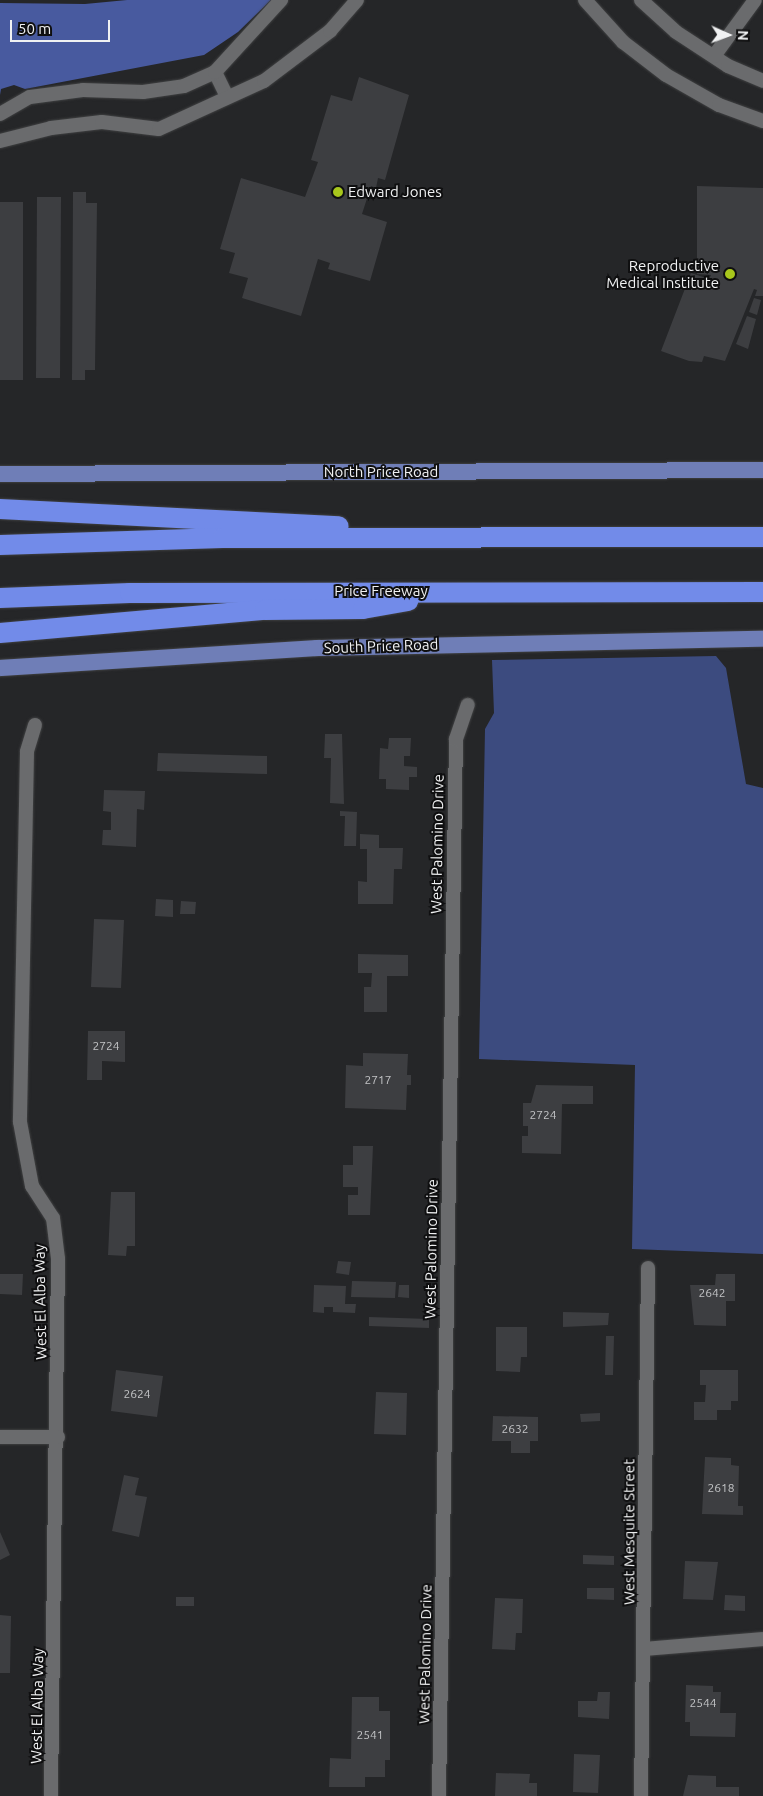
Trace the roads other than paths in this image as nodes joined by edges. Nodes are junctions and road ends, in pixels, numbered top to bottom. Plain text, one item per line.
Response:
1 (281, 0) edge
2 (357, 0) edge
3 (586, 0) edge
4 (641, 0) edge
5 (759, 4) edge
6 (714, 56) junction
7 (215, 72) junction
8 (763, 81) edge
9 (228, 97) junction
10 (0, 114) edge
11 (763, 121) edge
12 (0, 141) edge
13 (763, 470) edge
14 (0, 474) edge
15 (0, 509) edge
16 (763, 537) edge
17 (476, 538) junction
18 (0, 545) edge
19 (464, 591) junction
20 (763, 592) edge
21 (0, 598) edge
22 (0, 633) edge
23 (763, 639) edge
24 (0, 668) edge
25 (468, 706) dead end
26 (35, 726) dead end
27 (648, 1268) dead end
28 (0, 1437) edge
29 (58, 1437) junction
30 (763, 1638) edge
31 (645, 1649) junction
32 (51, 1796) edge
33 (439, 1796) edge
34 (641, 1796) edge

1 - 7 street
2 - 9 street
3 - 11 street
4 - 6 street
5 - 6 street
6 - 8 street
7 - 9 street
7 - 10 street
9 - 12 street
13 - 14 main road, North Price Road
15 - 17 highway
16 - 17 highway
17 - 18 highway
19 - 20 highway, Price Freeway
19 - 21 highway, Price Freeway
19 - 22 highway
23 - 24 main road, South Price Road
25 - 33 street, West Palomino Drive
26 - 29 street, West El Alba Way
27 - 31 street, West Mesquite Street
28 - 29 street
29 - 32 street, West El Alba Way
30 - 31 street
31 - 34 street, West Mesquite Street

